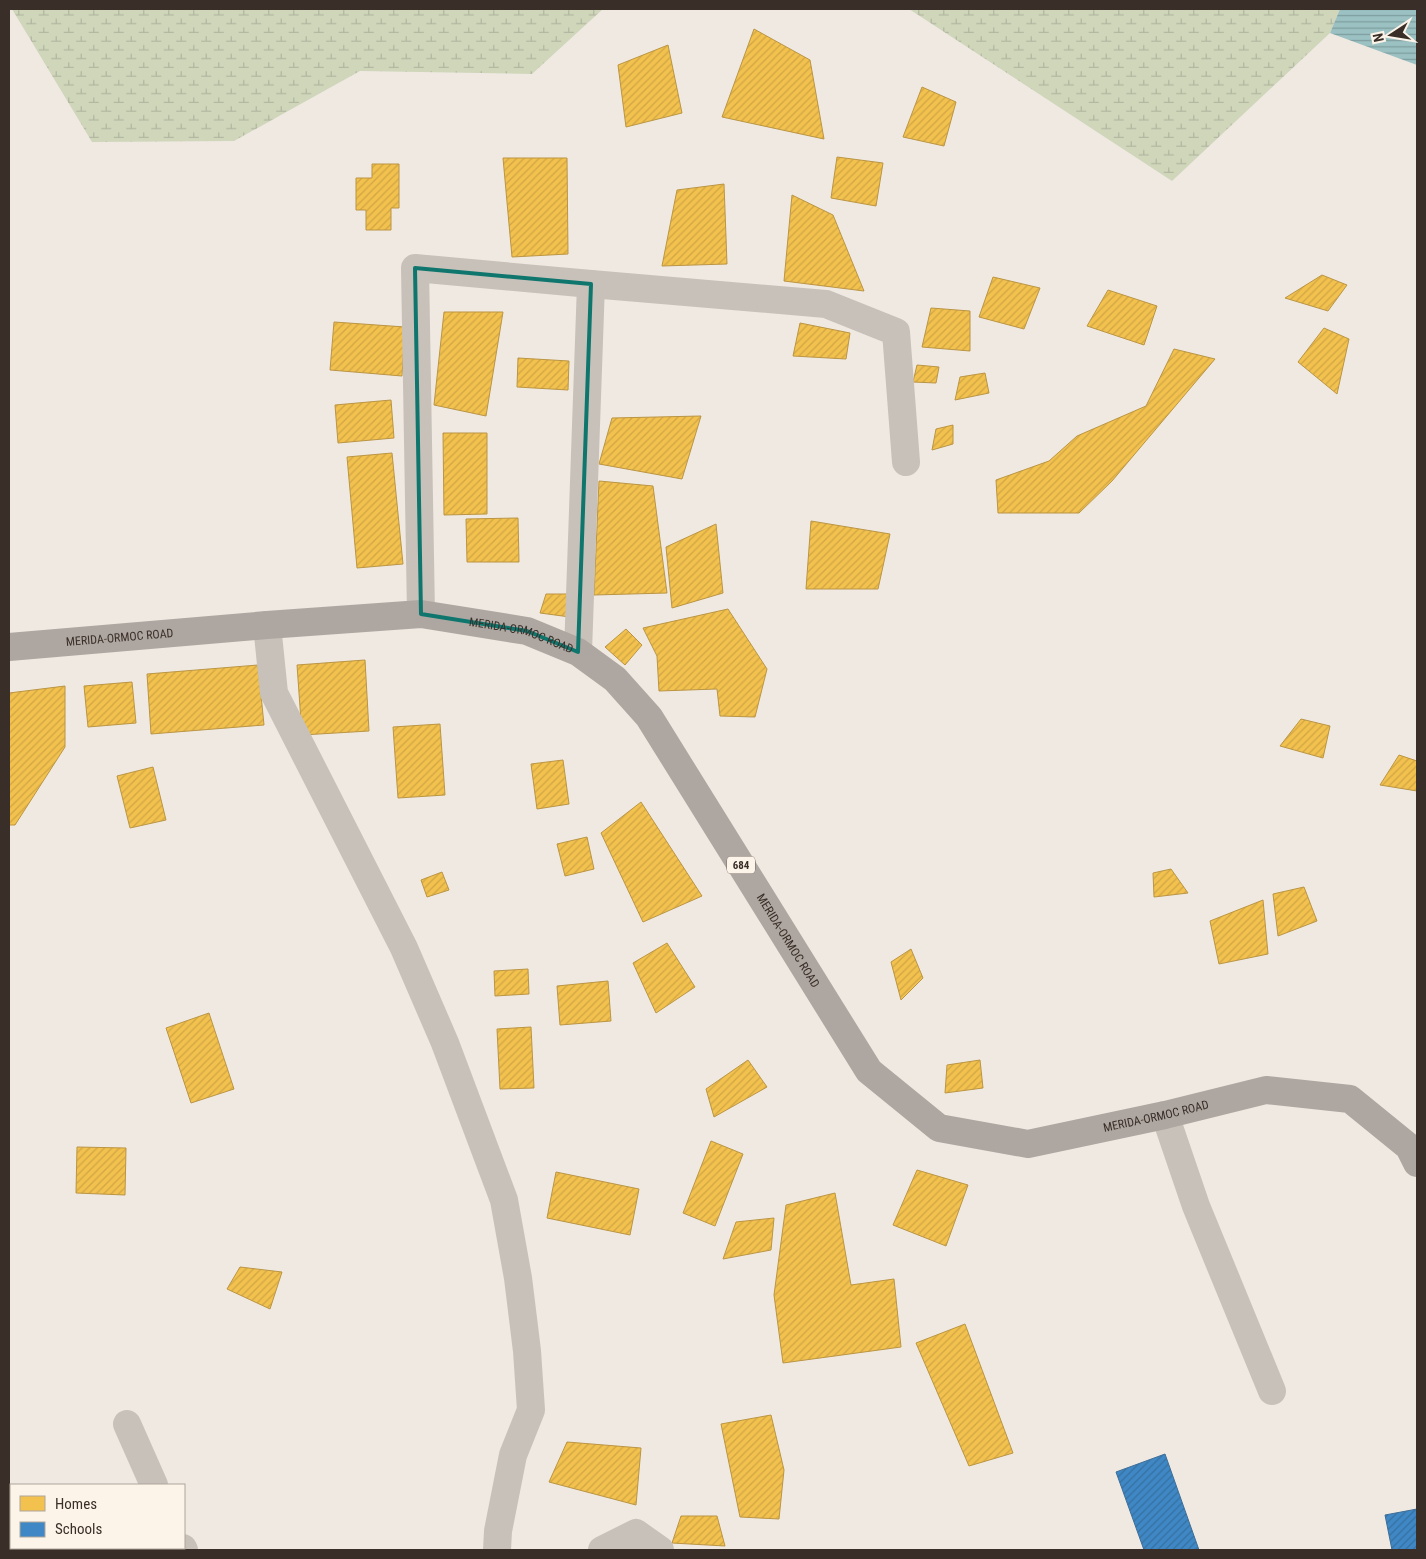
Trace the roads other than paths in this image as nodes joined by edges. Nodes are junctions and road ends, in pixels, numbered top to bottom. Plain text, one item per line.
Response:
1 (590, 284) junction
2 (906, 462) dead end
3 (421, 614) junction
4 (267, 625) junction
5 (9, 647) edge
6 (578, 652) junction
7 (1165, 1115) junction
8 (1417, 1162) edge
9 (1272, 1391) dead end
10 (127, 1424) dead end
11 (154, 1484) edge
12 (497, 1550) edge
13 (602, 1550) edge
14 (660, 1550) edge

1 - 2 street
1 - 3 street
1 - 6 street
3 - 4 highway, MERIDA-ORMOC ROAD / 684
3 - 6 highway, MERIDA-ORMOC ROAD / 684
4 - 5 highway, MERIDA-ORMOC ROAD / 684
4 - 12 street
6 - 7 highway, MERIDA-ORMOC ROAD / 684
7 - 8 highway, MERIDA-ORMOC ROAD / 684
7 - 9 street
10 - 11 street
13 - 14 street

